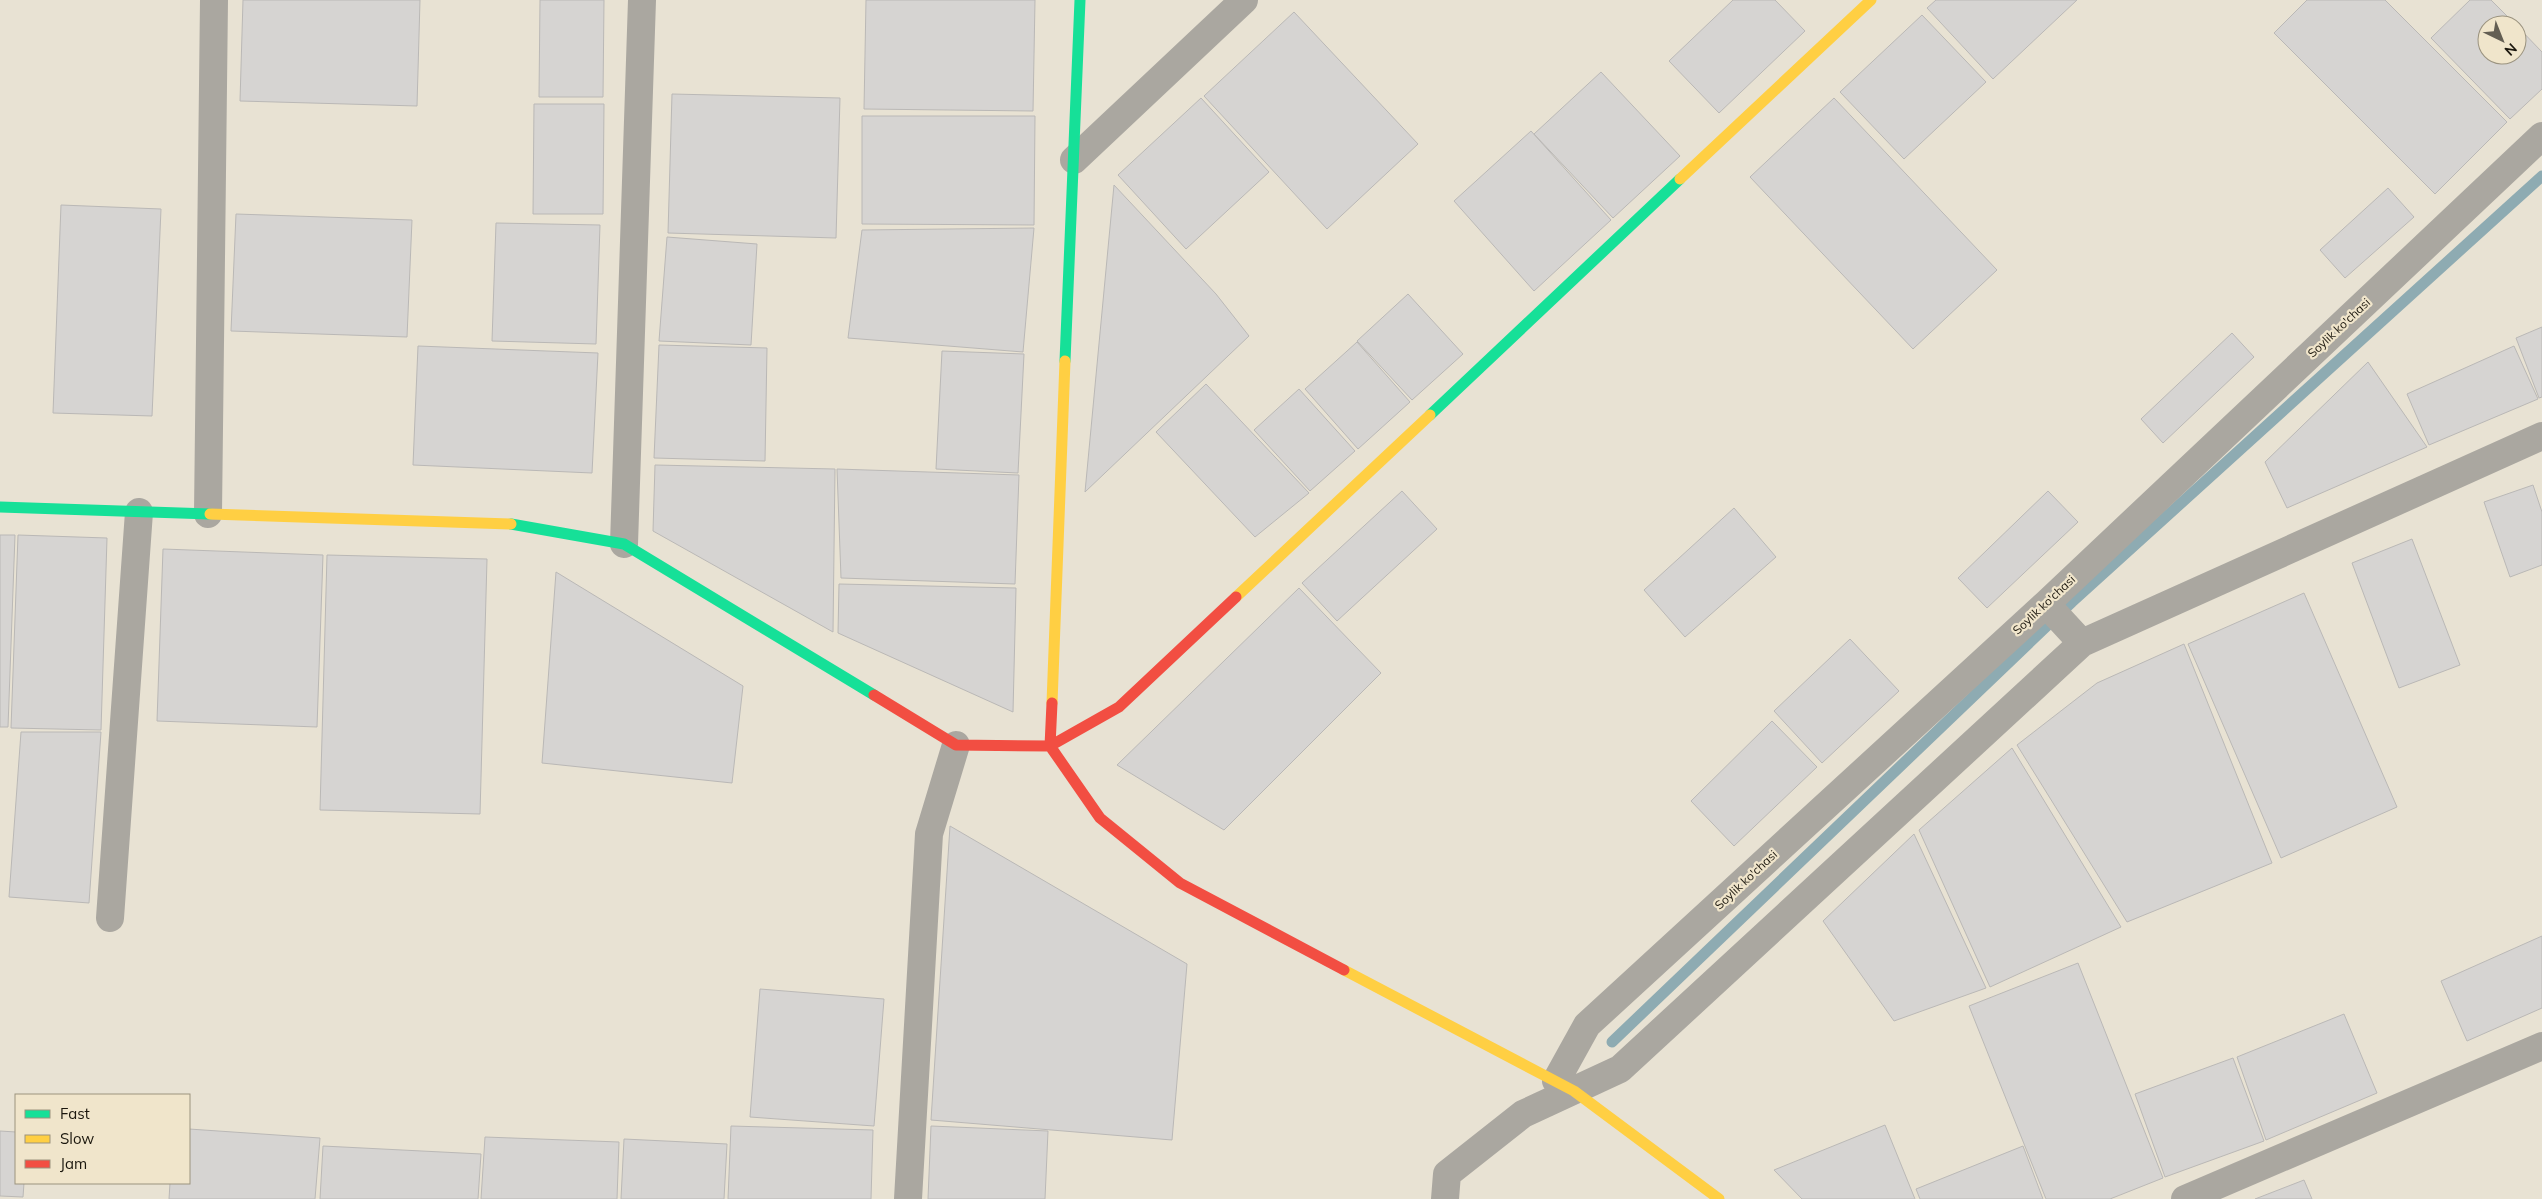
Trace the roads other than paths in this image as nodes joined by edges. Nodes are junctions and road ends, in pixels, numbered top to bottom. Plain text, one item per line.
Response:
1 (214, 0) edge
2 (642, 0) edge
3 (1080, 0) edge
4 (1244, 0) edge
5 (1870, 0) edge
6 (2542, 136) edge
7 (1074, 160) junction
8 (2542, 436) edge
9 (0, 507) edge
10 (139, 512) junction
11 (208, 514) junction
12 (624, 544) junction
13 (2046, 604) junction
14 (2082, 643) junction
15 (956, 745) junction
16 (1050, 746) junction
17 (110, 918) dead end
18 (2542, 1046) edge
19 (1565, 1086) junction
20 (908, 1199) edge
21 (1445, 1199) edge
22 (1719, 1199) edge
23 (2185, 1199) edge

1 - 11 street
2 - 12 street
3 - 7 street
4 - 7 street
5 - 16 street
6 - 13 street, Soylik ko'chasi
7 - 16 street
8 - 14 street
9 - 10 street
10 - 11 street
10 - 17 street
11 - 12 street
12 - 15 street
13 - 14 street
13 - 19 street, Soylik ko'chasi
14 - 19 street
15 - 16 street
15 - 20 street
16 - 19 street
18 - 23 street
19 - 21 street
19 - 22 street

